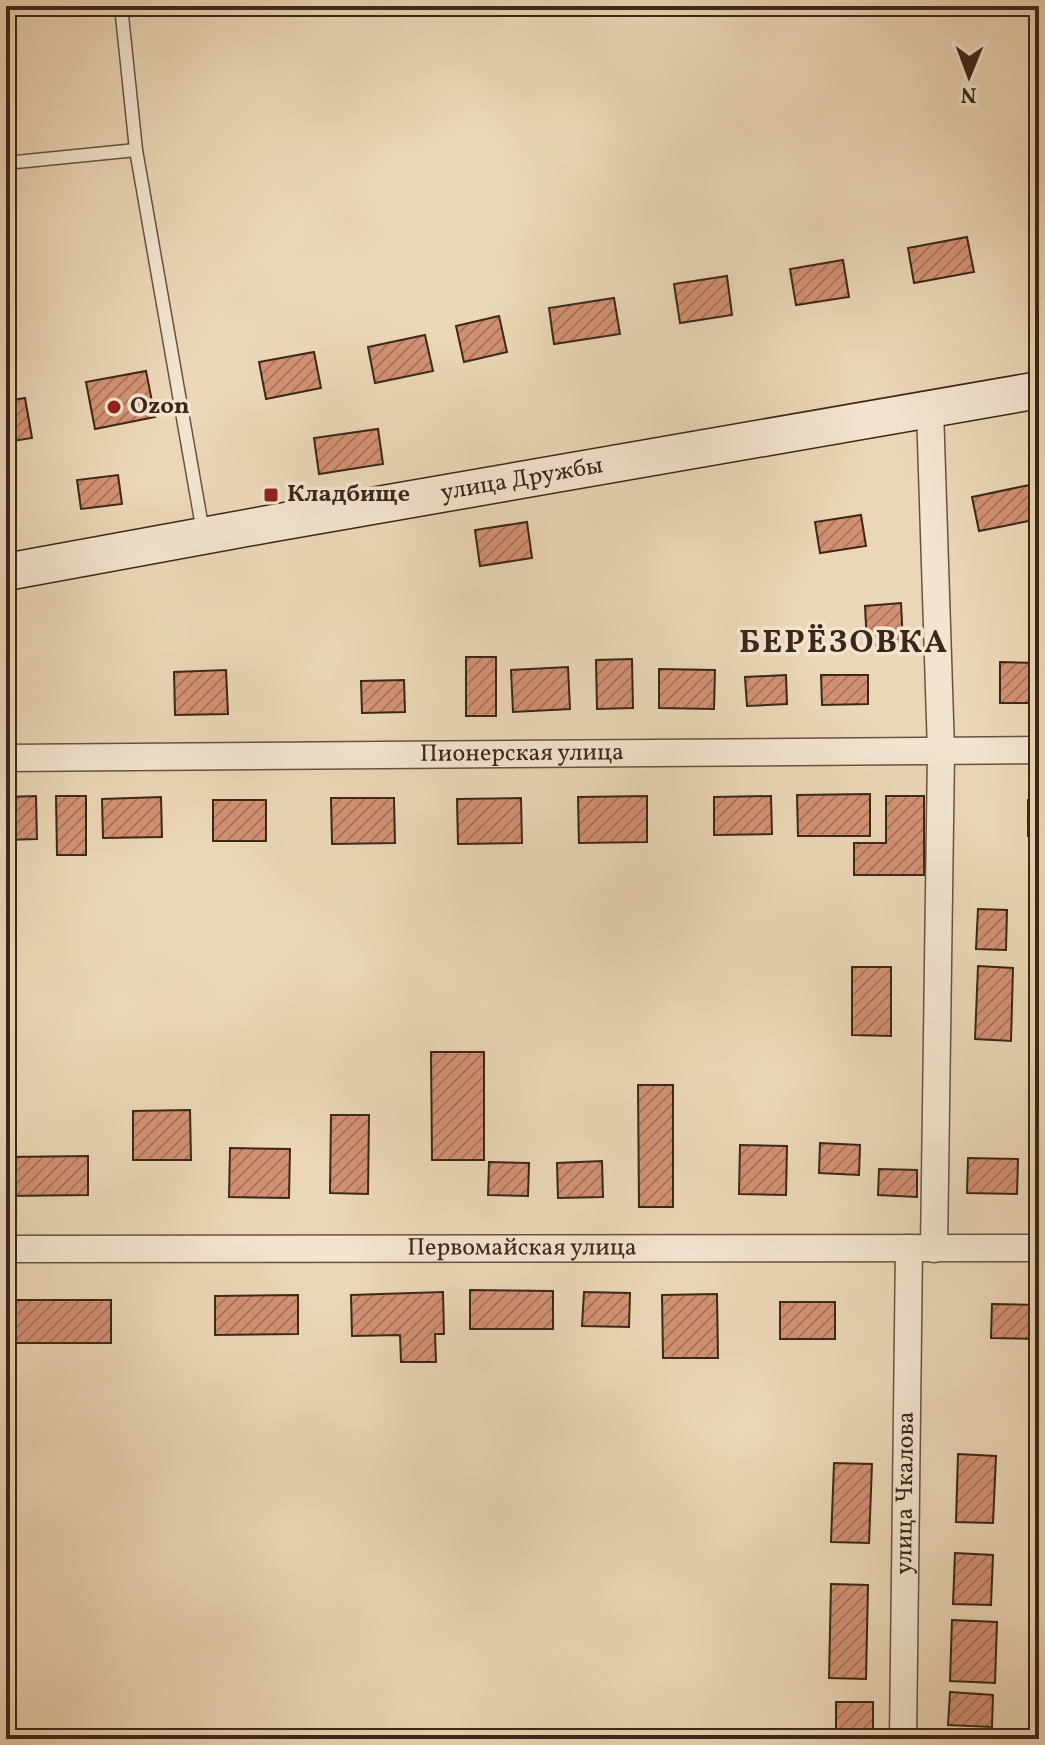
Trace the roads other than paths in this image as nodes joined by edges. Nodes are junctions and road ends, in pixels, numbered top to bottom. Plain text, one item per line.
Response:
1 (121, 6) edge
2 (136, 150) junction
3 (6, 163) edge
4 (1039, 390) edge
5 (930, 409) junction
6 (204, 535) junction
7 (6, 572) edge
8 (1039, 750) edge
9 (941, 751) junction
10 (6, 758) edge
11 (1039, 1248) edge
12 (6, 1249) edge
13 (921, 1249) junction
14 (903, 1739) edge

1 - 2 lane
2 - 3 lane
2 - 6 lane
4 - 5 main road, улица Дружбы
5 - 6 main road, улица Дружбы
5 - 9 street, улица Чкалова
6 - 7 main road, улица Дружбы
8 - 9 street, Пионерская улица
9 - 10 street, Пионерская улица
9 - 13 street, улица Чкалова
11 - 13 street, Первомайская улица
12 - 13 street, Первомайская улица
13 - 14 street, улица Чкалова

